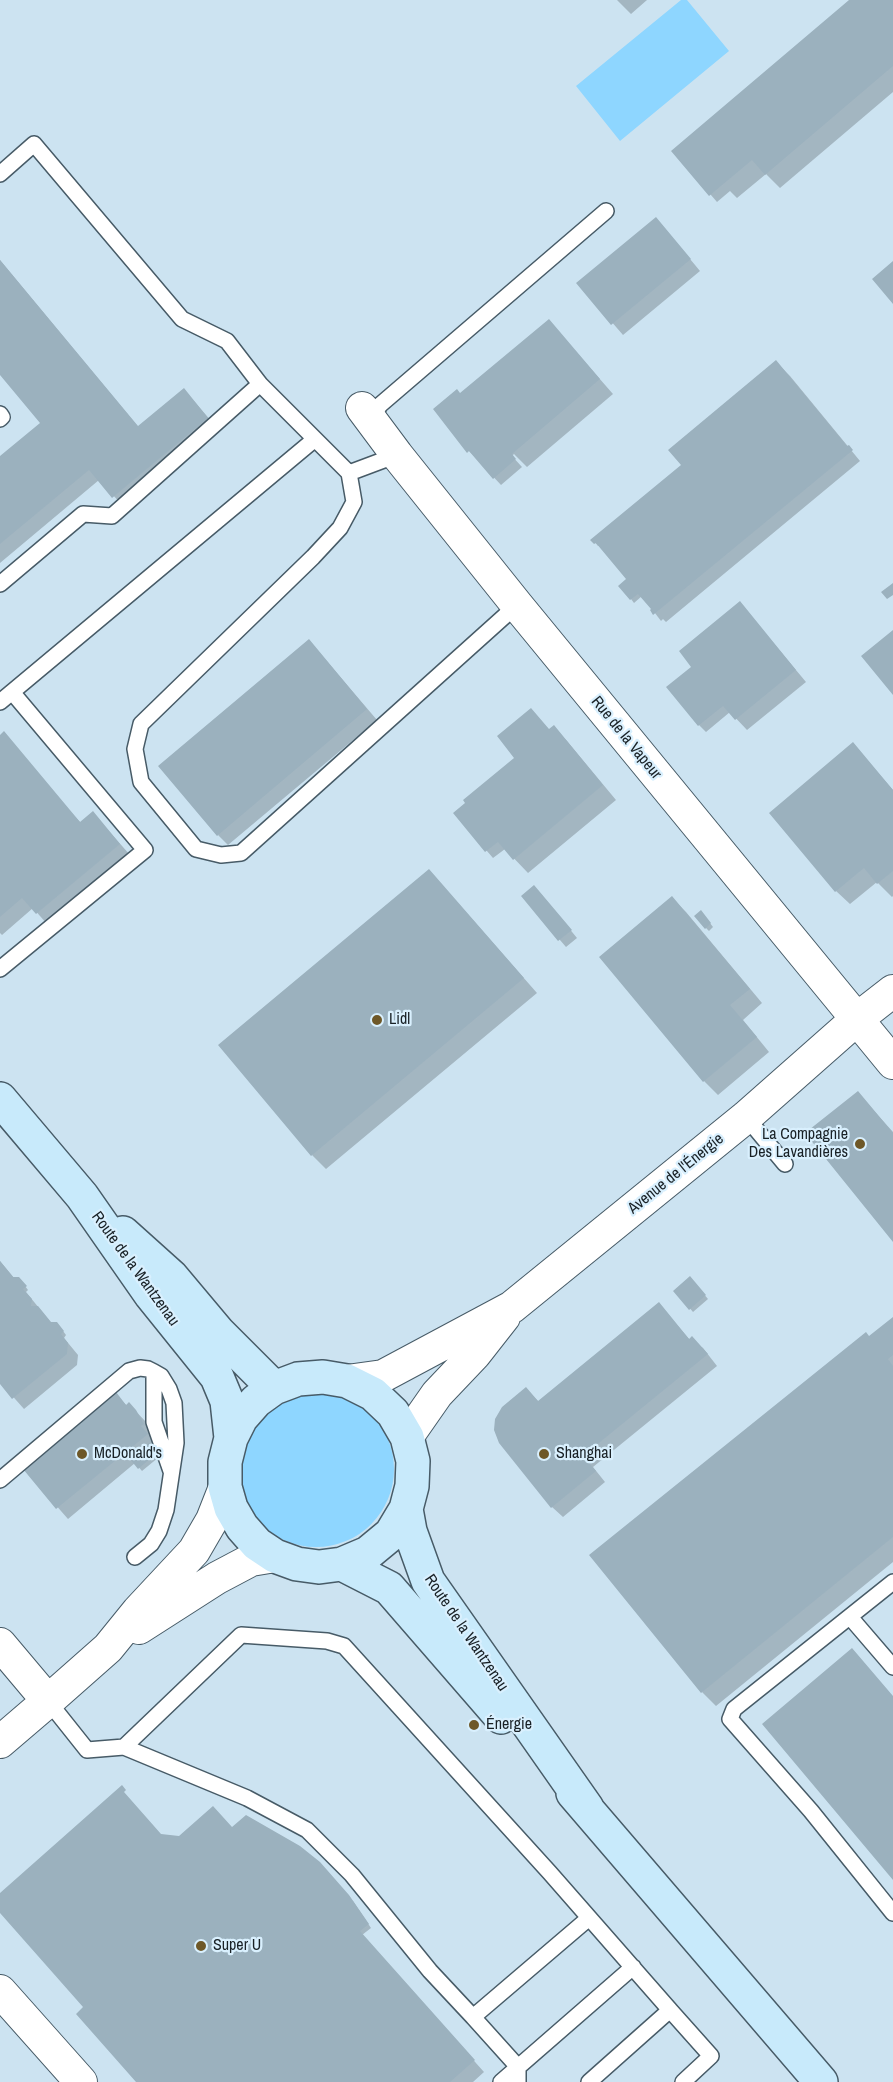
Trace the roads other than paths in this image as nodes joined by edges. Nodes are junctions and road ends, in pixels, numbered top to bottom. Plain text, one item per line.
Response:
1 (0, 174) edge
2 (606, 211) dead end
3 (260, 384) junction
4 (367, 414) joint
5 (315, 439) junction
6 (397, 455) junction
7 (349, 473) junction
8 (0, 584) edge
9 (517, 605) junction
10 (12, 692) junction
11 (0, 702) edge
12 (0, 969) edge
13 (893, 991) edge
14 (857, 1019) junction
15 (893, 1063) edge
16 (0, 1099) edge
17 (746, 1117) junction
18 (785, 1164) dead end
19 (82, 1196) junction
20 (512, 1307) junction
21 (154, 1372) junction
22 (347, 1381) junction
23 (274, 1388) junction
24 (407, 1437) junction
25 (231, 1438) junction
26 (172, 1473) junction
27 (0, 1480) edge
28 (225, 1487) junction
29 (406, 1509) junction
30 (275, 1556) junction
31 (135, 1557) dead end
32 (342, 1564) junction
33 (893, 1582) edge
34 (850, 1617) junction
35 (0, 1644) edge
36 (108, 1648) junction
37 (893, 1667) edge
38 (48, 1701) junction
39 (0, 1742) edge
40 (124, 1747) junction
41 (587, 1808) junction
42 (893, 1913) edge
43 (589, 1918) junction
44 (633, 1967) junction
45 (0, 1990) edge
46 (670, 2010) junction
47 (473, 2018) junction
48 (518, 2074) edge
49 (819, 2079) edge
50 (81, 2082) edge
51 (501, 2082) edge
52 (589, 2082) edge
53 (683, 2082) edge

1 - 3 lane
2 - 4 lane
3 - 5 lane
3 - 8 lane
4 - 6 street, Rue de la Vapeur
5 - 7 lane
5 - 10 lane
6 - 7 lane
6 - 9 street, Rue de la Vapeur
7 - 9 lane
9 - 14 street, Rue de la Vapeur
10 - 11 lane
10 - 12 lane
13 - 14 street, Avenue de l'Énergie
14 - 15 street, Rue de la Vapeur
14 - 17 street, Avenue de l'Énergie
16 - 19 main road, Route de la Wantzenau
17 - 18 lane
17 - 20 street, Avenue de l'Énergie
19 - 23 main road, Route de la Wantzenau
19 - 25 main road, Route de la Wantzenau
20 - 22 street, Avenue de l'Énergie
20 - 24 street, Avenue de l'Énergie
21 - 26 lane
21 - 26 lane
21 - 27 lane
22 - 23 main road
22 - 24 main road
23 - 25 main road
24 - 29 main road
25 - 28 main road
26 - 31 lane
28 - 30 main road
28 - 36 street
29 - 32 main road
29 - 41 main road, Route de la Wantzenau
30 - 32 main road
30 - 36 street
32 - 41 main road, Route de la Wantzenau
33 - 34 lane
34 - 37 lane
34 - 42 lane
35 - 38 street
36 - 38 street
38 - 39 street
38 - 40 lane
40 - 43 lane
40 - 47 lane
41 - 49 main road, Route de la Wantzenau
43 - 44 lane
43 - 47 lane
44 - 46 lane
44 - 48 lane
45 - 50 street
46 - 52 lane
46 - 53 lane
47 - 48 lane
48 - 51 lane

